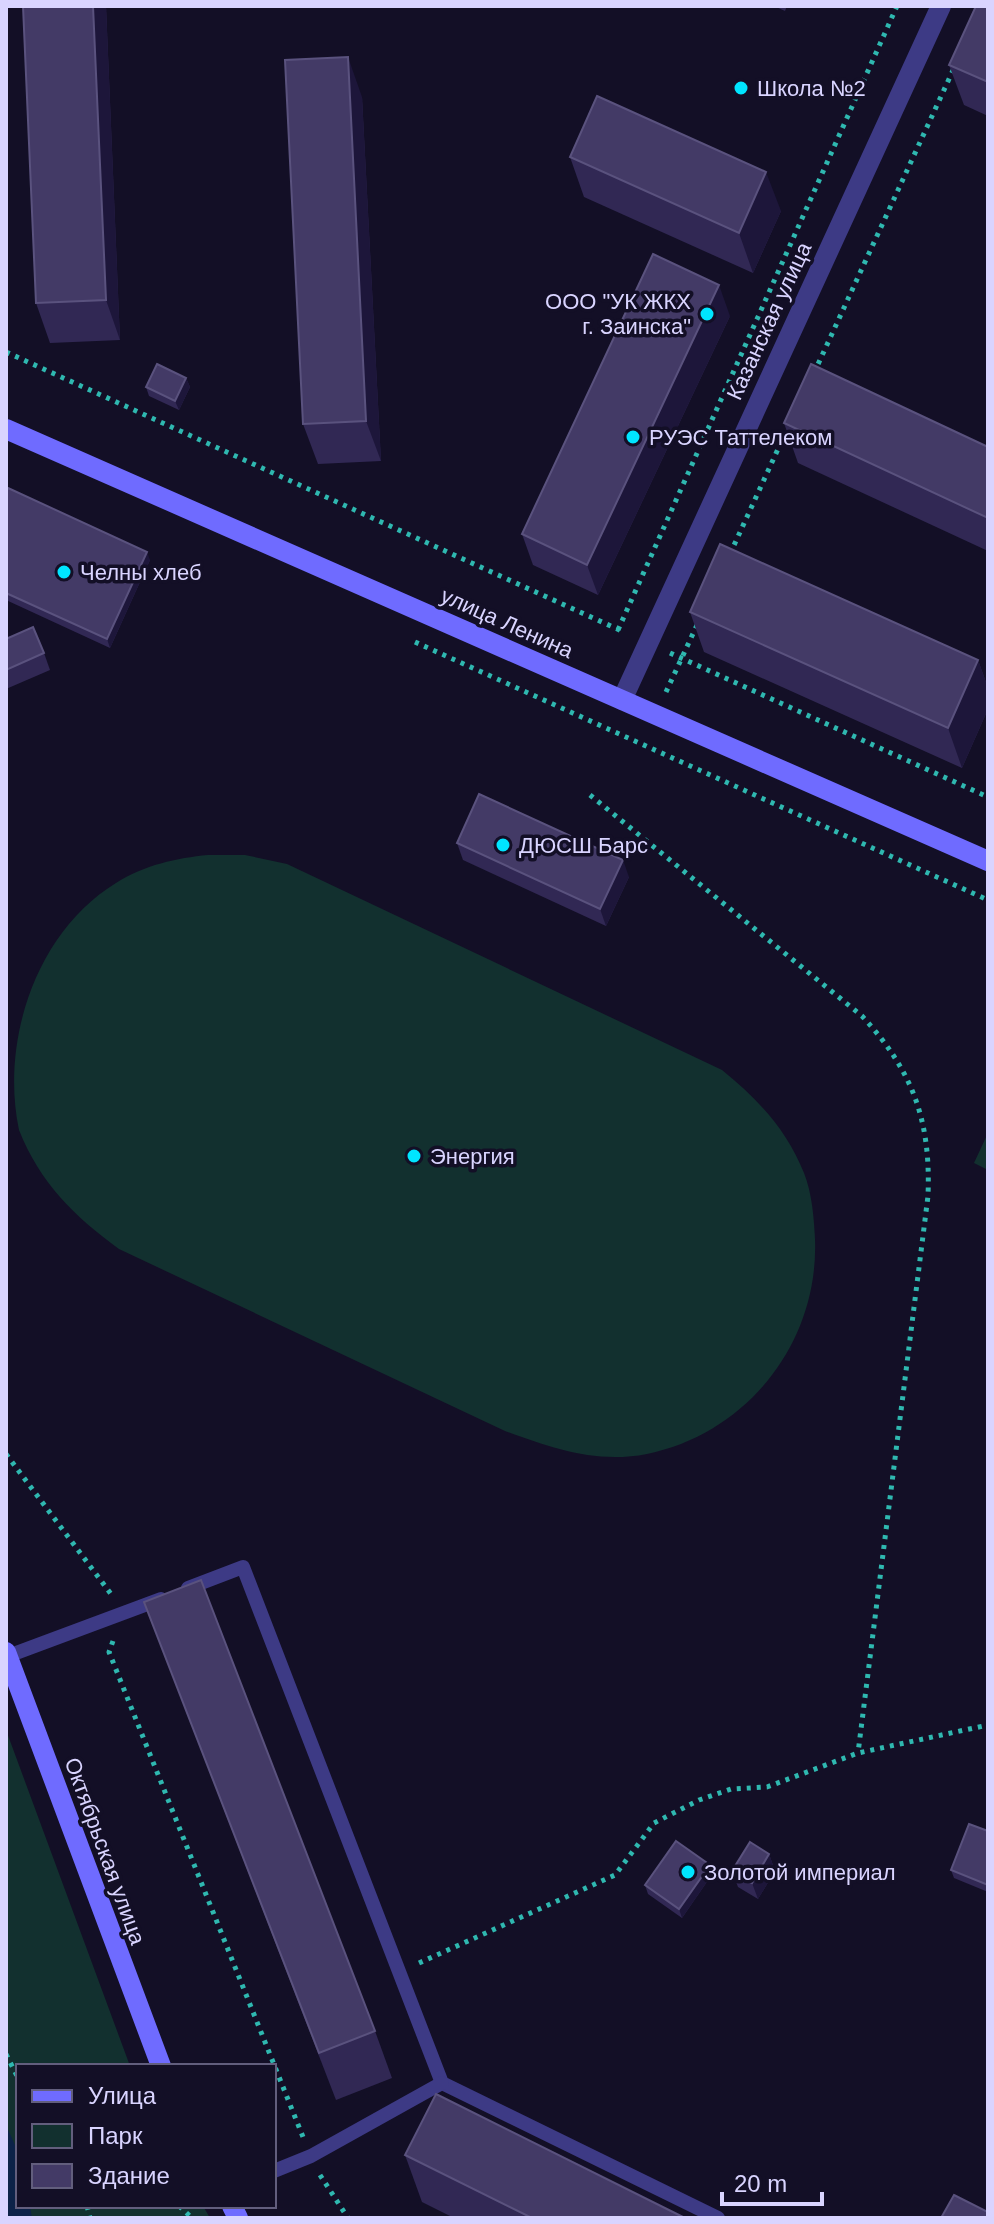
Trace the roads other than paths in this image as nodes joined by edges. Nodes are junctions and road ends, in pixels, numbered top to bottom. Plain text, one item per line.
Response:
1 (941, 6) edge
2 (6, 429) edge
3 (622, 700) junction
4 (988, 861) edge
5 (7, 1654) edge
6 (160, 2064) edge
7 (442, 2083) junction
8 (276, 2170) edge
9 (718, 2218) edge

1 - 3 street, Казанская улица
2 - 3 street, улица Ленина
3 - 4 street, улица Ленина
5 - 6 street, Октябрьская улица
5 - 7 lane
7 - 8 lane
7 - 9 lane

